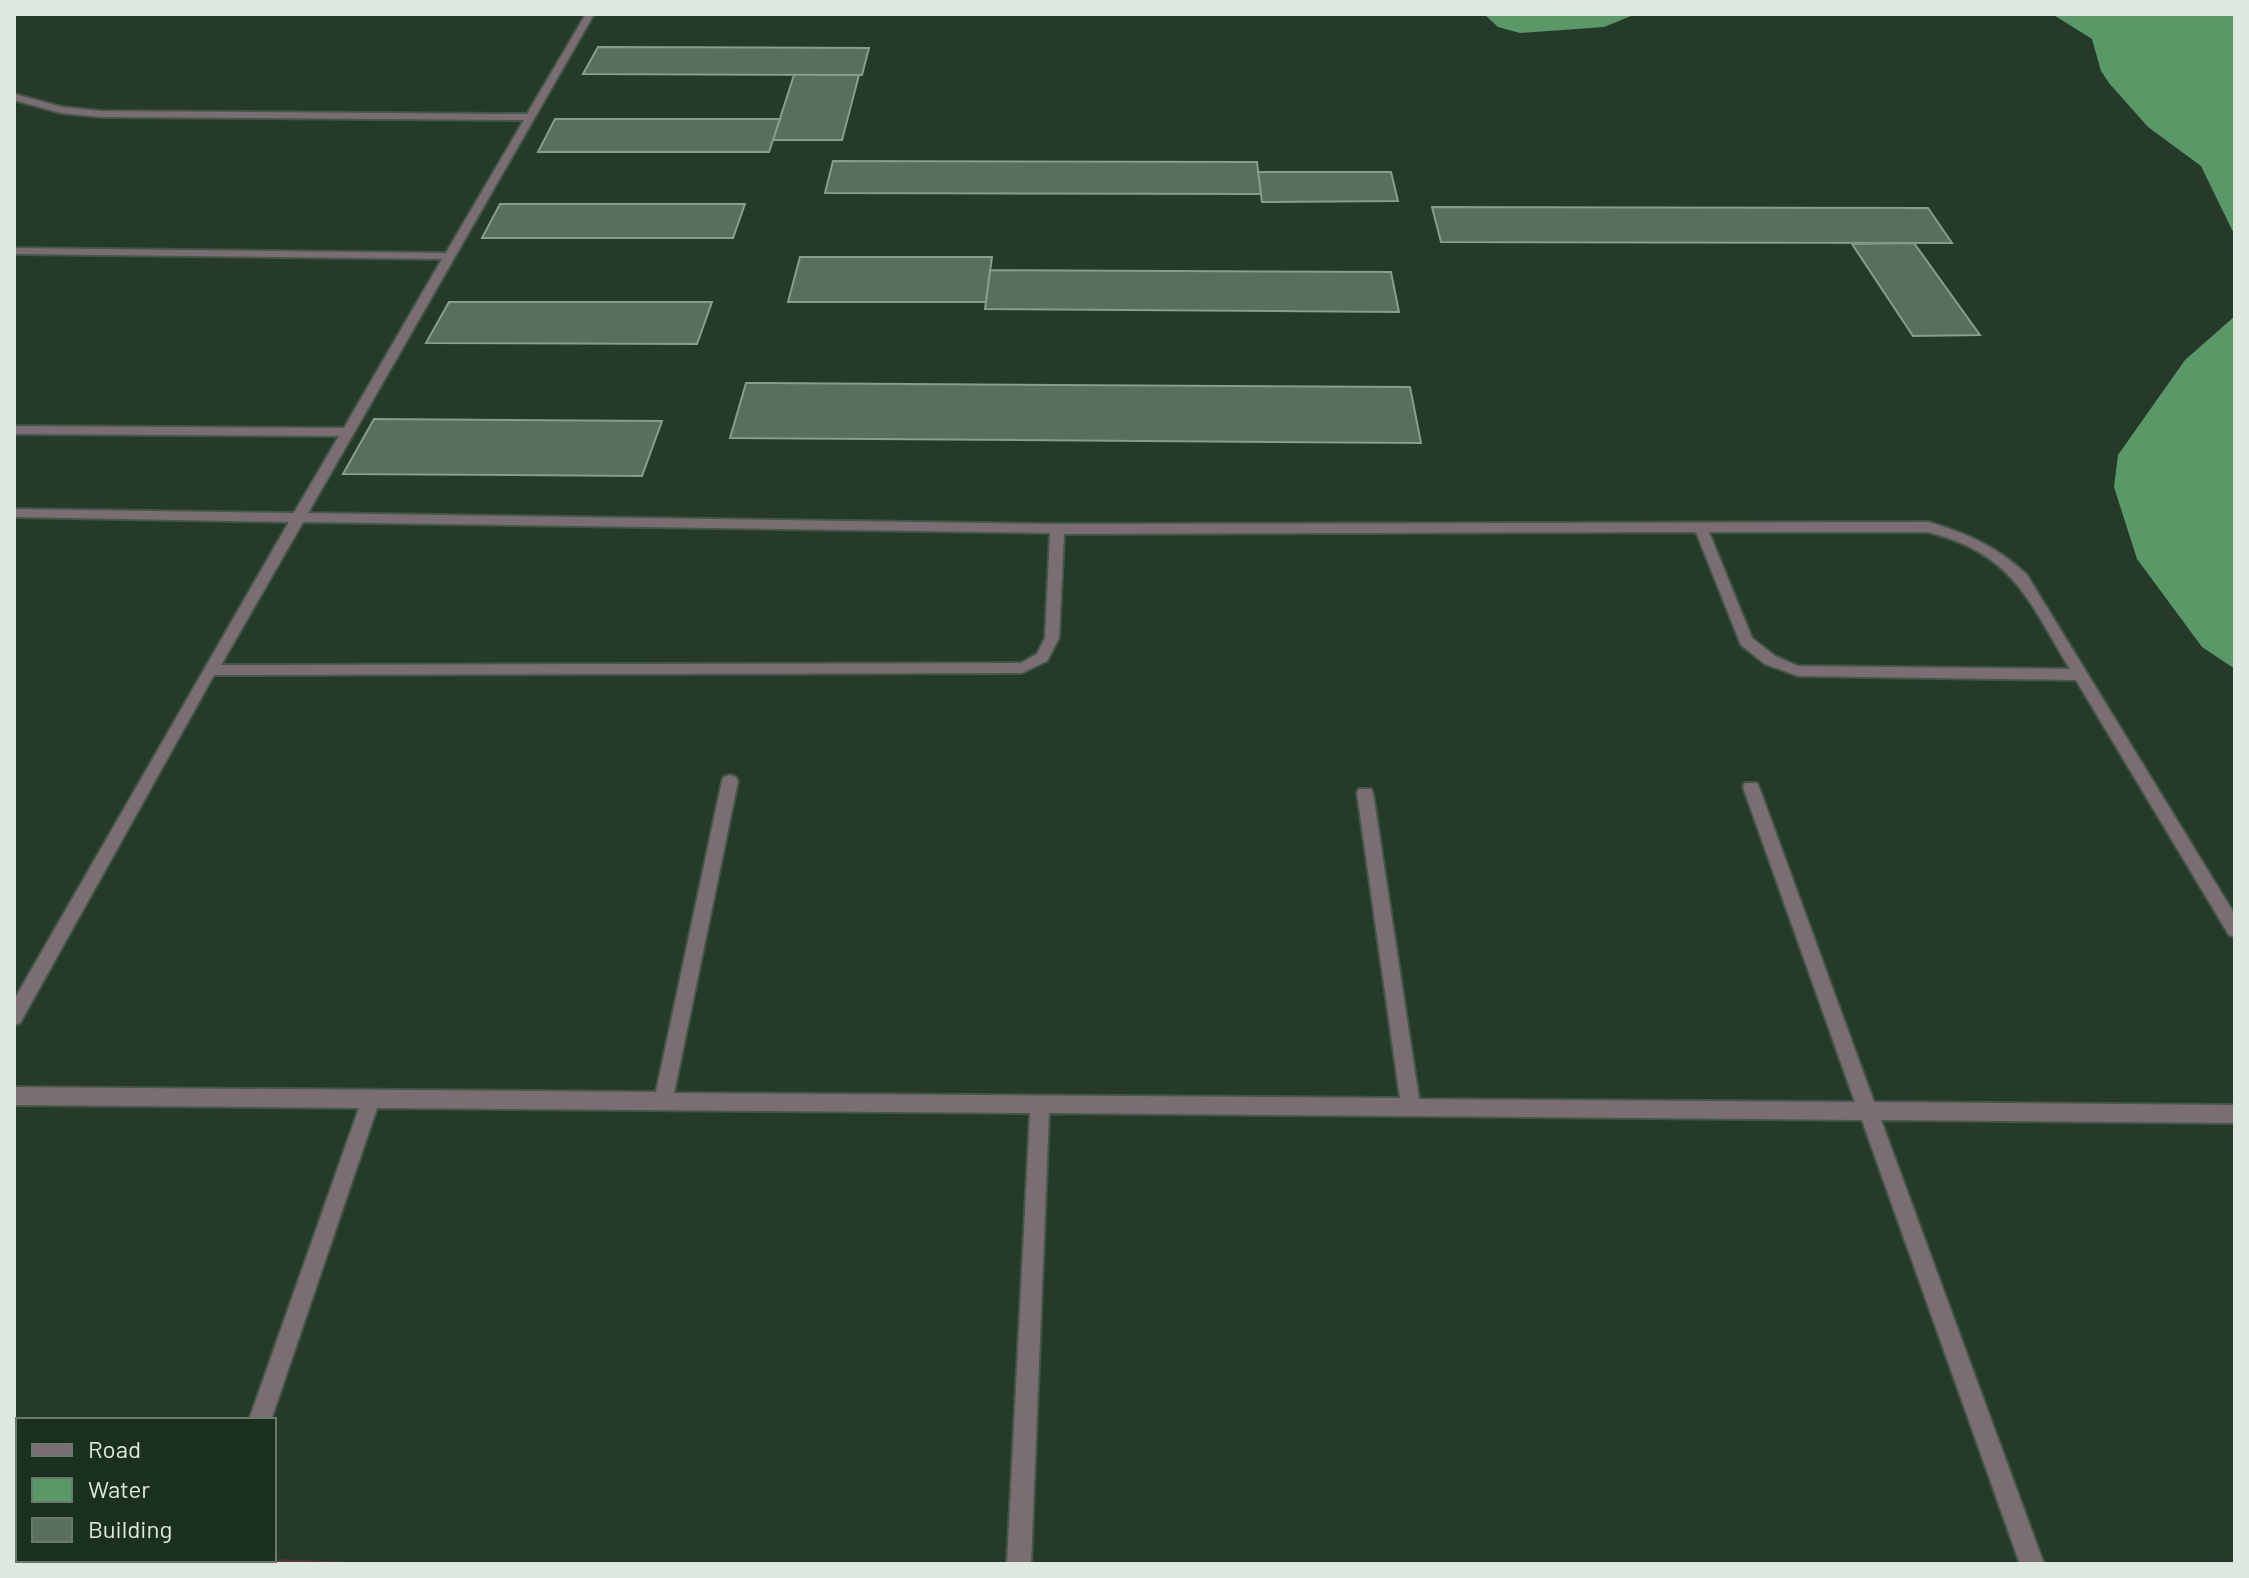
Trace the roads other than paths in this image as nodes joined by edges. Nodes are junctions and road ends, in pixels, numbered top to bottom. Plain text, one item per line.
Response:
1 (590, 14) edge
2 (14, 97) edge
3 (532, 117) junction
4 (14, 251) edge
5 (451, 256) junction
6 (14, 430) edge
7 (348, 432) junction
8 (14, 513) edge
9 (299, 516) junction
10 (1701, 528) junction
11 (1057, 529) junction
12 (210, 670) junction
13 (2081, 675) junction
14 (730, 781) dead end
15 (1751, 787) dead end
16 (1365, 793) dead end
17 (2235, 930) edge
18 (14, 1017) edge
19 (14, 1096) edge
20 (371, 1099) junction
21 (663, 1102) junction
22 (1040, 1104) junction
23 (1411, 1108) junction
24 (1868, 1111) junction
25 (2235, 1114) edge
26 (261, 1418) edge
27 (1019, 1564) edge
28 (2032, 1564) edge

1 - 3 street
2 - 3 street
3 - 5 street
4 - 5 street
5 - 7 street
6 - 7 street
7 - 9 street
8 - 9 street
9 - 11 street
9 - 12 street
10 - 11 street
10 - 13 street
10 - 13 street
11 - 12 street
12 - 18 street
13 - 17 street
14 - 21 street
15 - 24 street
16 - 23 street
19 - 20 street
20 - 21 street
20 - 26 street
21 - 22 street
22 - 23 street
22 - 27 street
23 - 24 street
24 - 25 street
24 - 28 street

